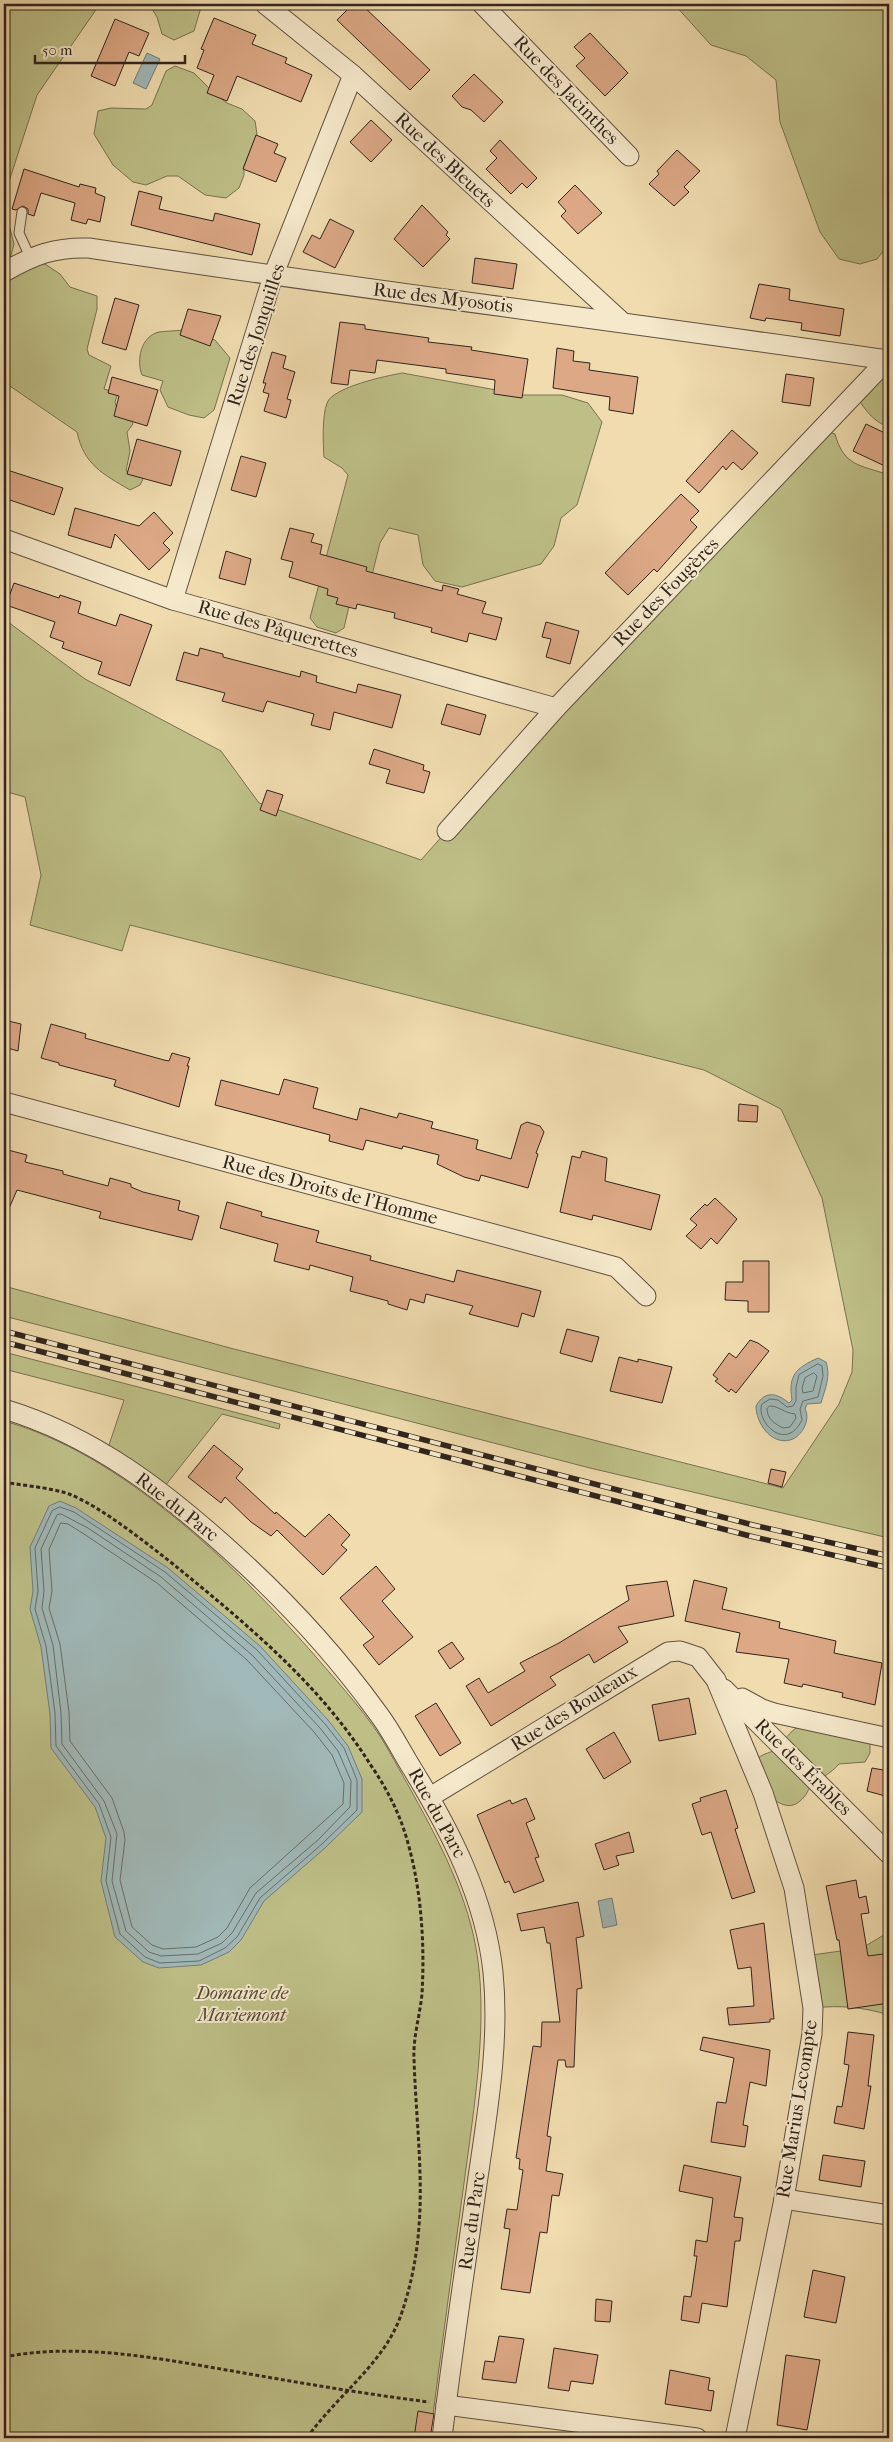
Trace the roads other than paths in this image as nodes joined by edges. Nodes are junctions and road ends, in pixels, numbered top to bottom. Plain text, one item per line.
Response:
1 (265, 4) edge
2 (482, 4) edge
3 (353, 74) junction
4 (629, 156) dead end
5 (22, 212) dead end
6 (30, 257) junction
7 (4, 272) edge
8 (273, 276) junction
9 (621, 321) junction
10 (888, 359) edge
11 (4, 539) edge
12 (173, 600) junction
13 (556, 708) junction
14 (447, 831) dead end
15 (4, 1102) edge
16 (646, 1296) dead end
17 (4, 1409) edge
18 (716, 1680) junction
19 (889, 1738) edge
20 (748, 1754) joint
21 (430, 1797) junction
22 (889, 1854) edge
23 (784, 2199) junction
24 (889, 2215) edge
25 (446, 2405) junction
26 (442, 2438) edge
27 (698, 2438) edge
28 (735, 2438) edge

1 - 3 street, Rue des Bleuets
2 - 4 street, Rue des Jacinthes
3 - 8 street, Rue des Jonquilles
3 - 9 street, Rue des Bleuets
5 - 6 lane
6 - 7 street, Rue des Myosotis
6 - 8 street, Rue des Myosotis
8 - 9 street, Rue des Myosotis
8 - 12 street, Rue des Jonquilles
9 - 10 street, Rue des Myosotis
10 - 13 street, Rue des Fougères
11 - 12 street, Rue des Pâquerettes
12 - 13 street, Rue des Pâquerettes
13 - 14 street, Rue des Fougères
15 - 16 street, Rue des Droits de l'Homme
17 - 21 street, Rue du Parc
18 - 19 street, Rue des Bouleaux
18 - 20 street, Rue des Bouleaux
18 - 21 street, Rue des Bouleaux
18 - 22 street, Rue des Érables
20 - 23 street, Rue Marius Lecompte
21 - 25 street, Rue du Parc
23 - 24 street
23 - 28 street, Rue Marius Lecompte
25 - 26 street, Rue du Parc
25 - 27 street

